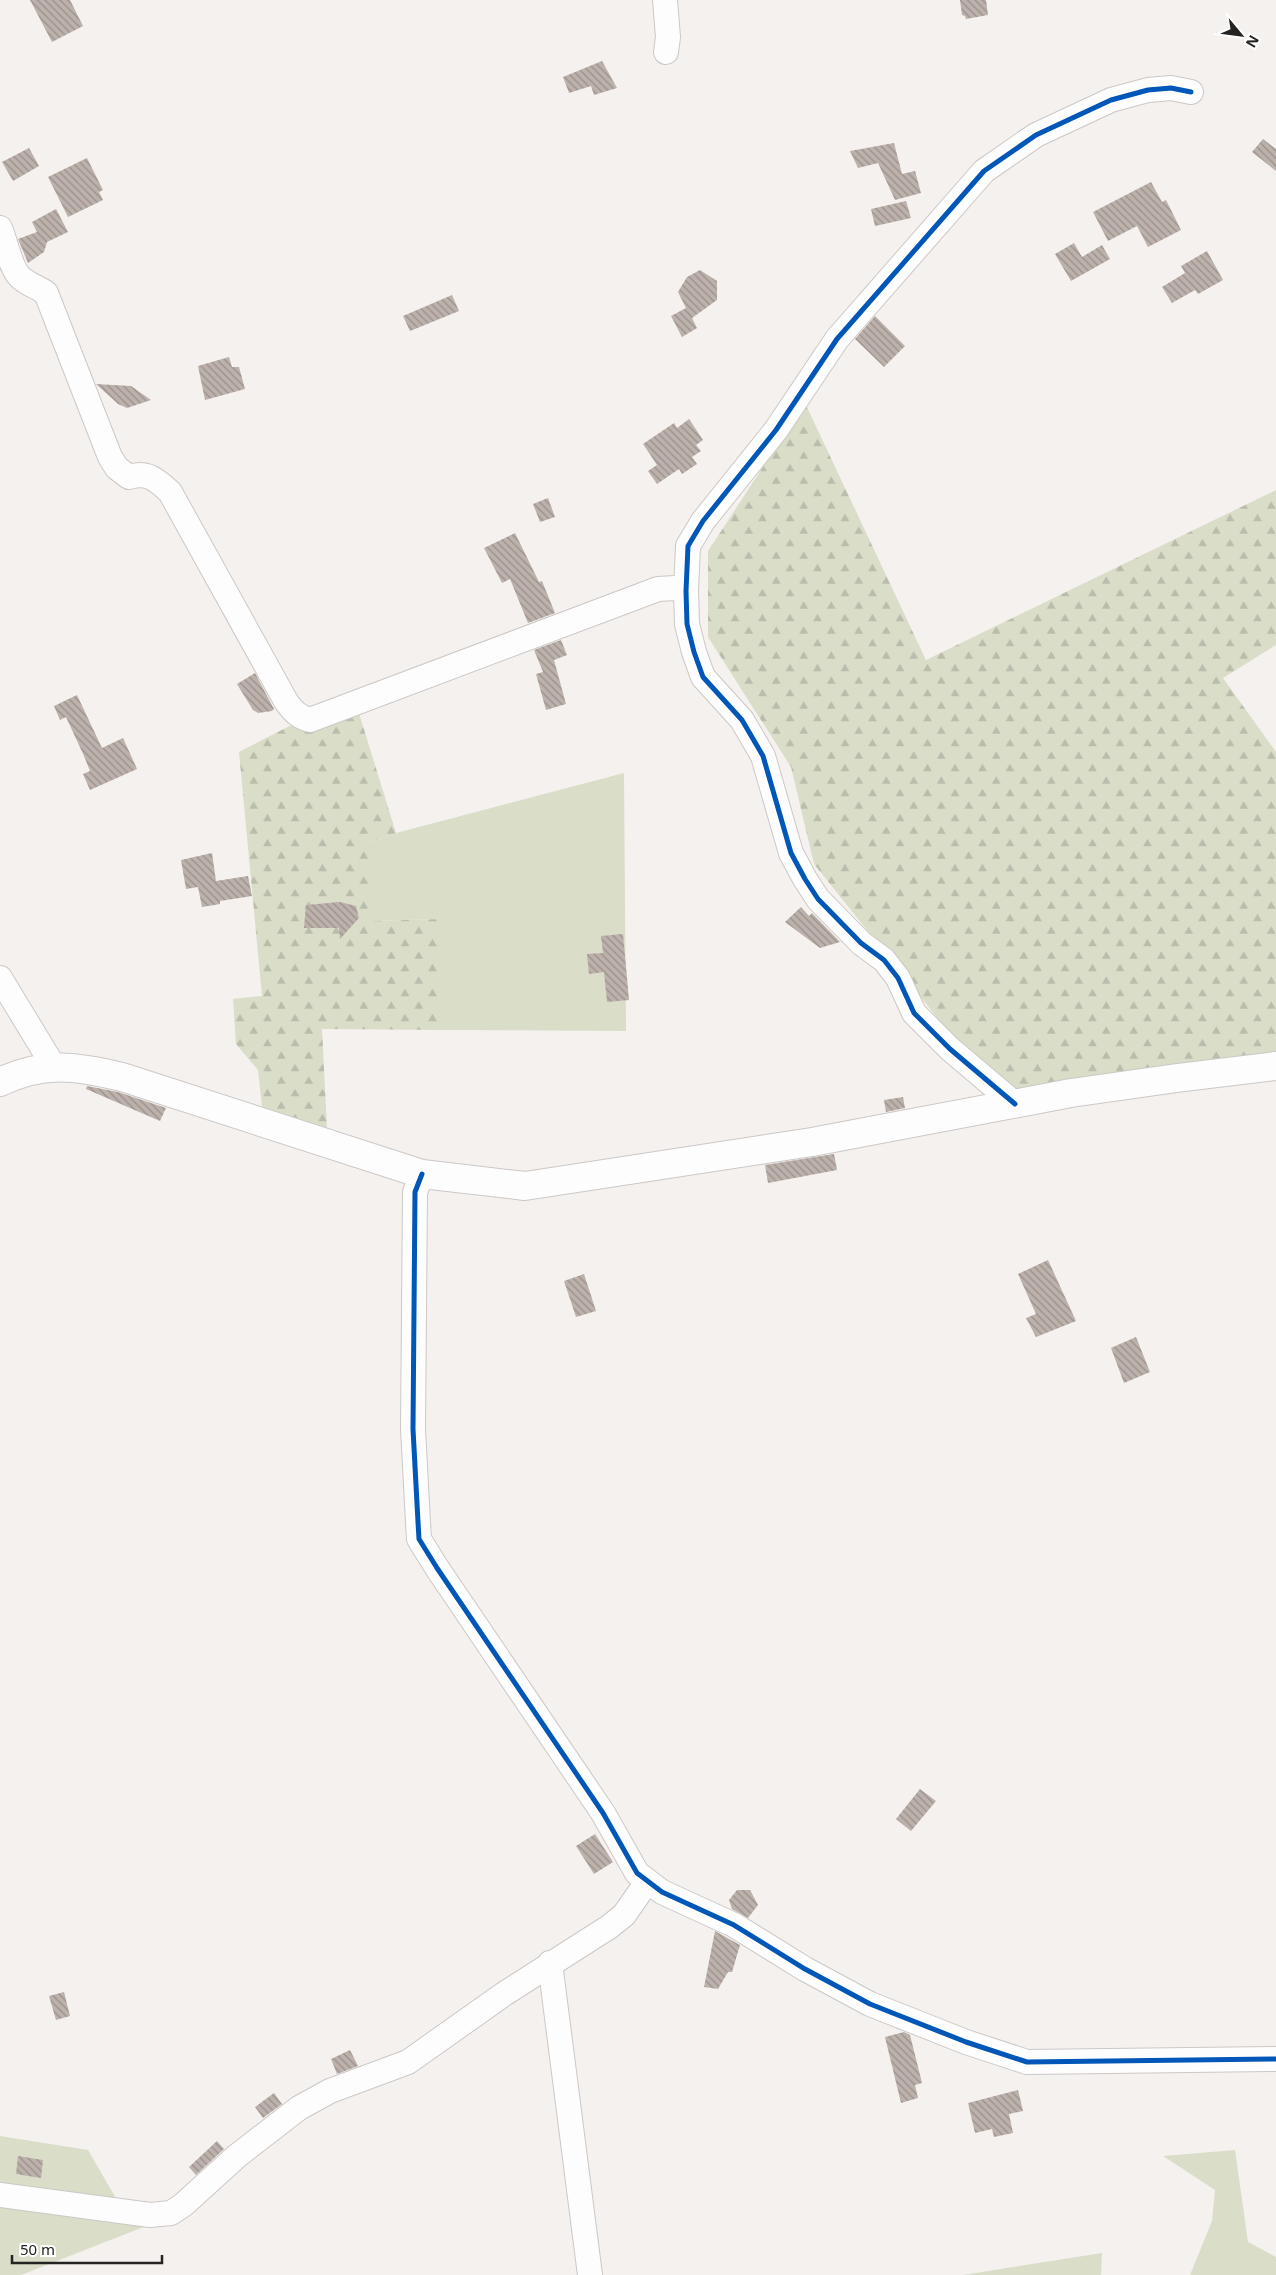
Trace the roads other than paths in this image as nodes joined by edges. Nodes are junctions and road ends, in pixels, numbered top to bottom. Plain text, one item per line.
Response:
1 (665, 0) edge
2 (666, 52) dead end
3 (1191, 92) dead end
4 (0, 228) edge
5 (686, 591) junction
6 (0, 978) edge
7 (1276, 1066) edge
8 (54, 1068) junction
9 (0, 1082) edge
10 (1015, 1104) junction
11 (422, 1174) junction
12 (647, 1882) junction
13 (550, 1963) junction
14 (1276, 2059) edge
15 (0, 2196) edge
16 (590, 2275) edge

1 - 2 street
3 - 5 street
4 - 5 street
5 - 10 street
6 - 8 street
7 - 10 main road
8 - 9 main road
8 - 11 main road
10 - 11 main road
11 - 12 street
12 - 13 street
12 - 14 street
13 - 15 street
13 - 16 street

